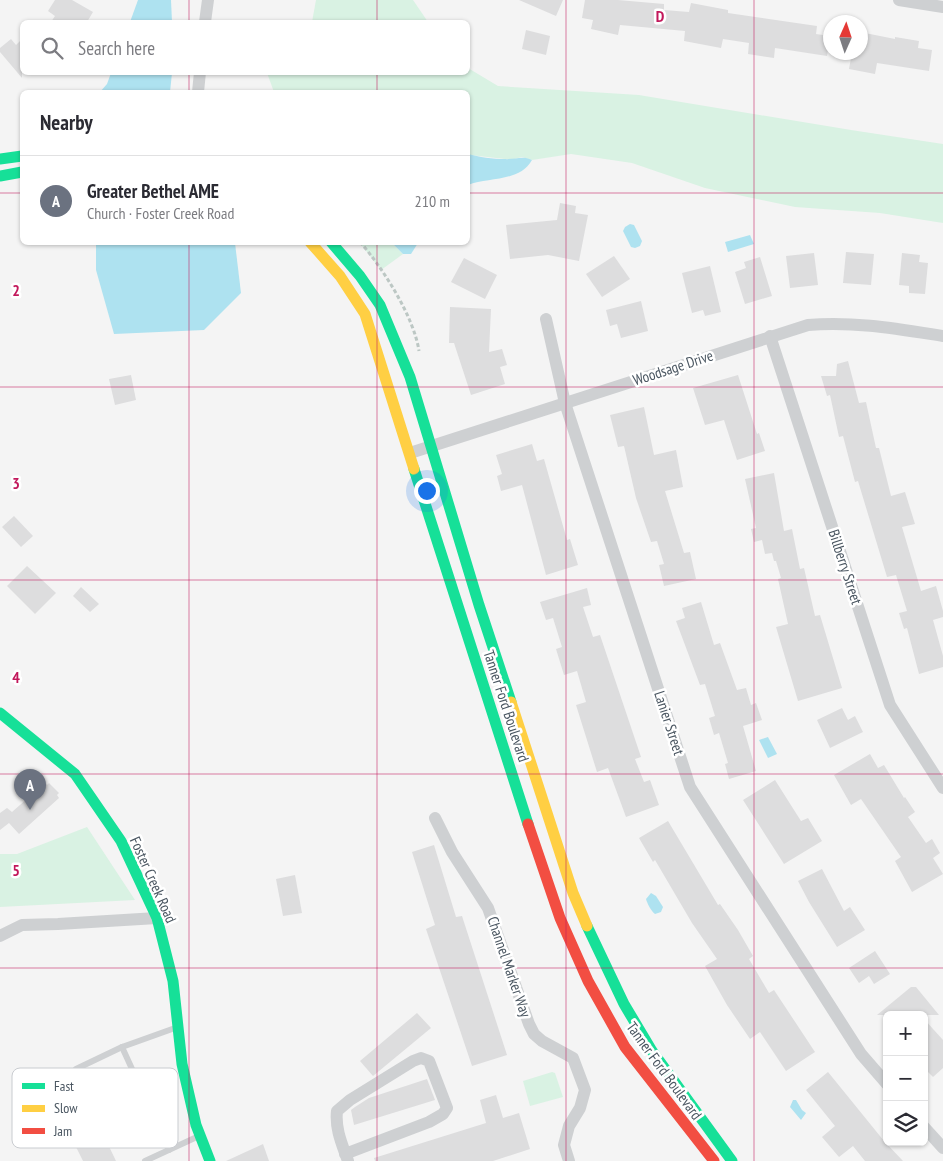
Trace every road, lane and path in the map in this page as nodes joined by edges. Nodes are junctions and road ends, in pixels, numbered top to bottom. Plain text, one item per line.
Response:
1 (208, 0) edge
2 (898, 0) edge
3 (943, 7) edge
4 (205, 20) edge
5 (200, 75) edge
6 (198, 90) edge
7 (20, 156) edge
8 (0, 159) edge
9 (20, 172) edge
10 (0, 176) edge
11 (313, 245) edge
12 (334, 245) edge
13 (546, 319) dead end
14 (770, 336) junction
15 (943, 336) edge
16 (565, 403) junction
17 (431, 447) junction
18 (410, 453) junction
19 (0, 714) edge
20 (943, 788) edge
21 (435, 818) dead end
22 (157, 918) junction
23 (0, 936) edge
24 (178, 1027) junction
25 (122, 1047) junction
26 (78, 1068) edge
27 (132, 1068) edge
28 (883, 1080) edge
29 (928, 1131) edge
30 (200, 1136) junction
31 (178, 1146) edge
32 (173, 1148) edge
33 (943, 1148) edge
34 (169, 1150) joint
35 (346, 1157) edge
36 (145, 1161) edge
37 (210, 1161) edge
38 (569, 1161) edge
39 (714, 1161) edge
40 (732, 1161) edge

1 - 4 street
2 - 3 street
5 - 6 street
7 - 8 street
9 - 10 street
11 - 18 street, Tanner Ford Boulevard
12 - 17 street, Tanner Ford Boulevard
13 - 16 street, Lanier Street
14 - 15 street, Woodsage Drive
14 - 16 street, Woodsage Drive
14 - 20 street, Billberry Street
16 - 17 street, Woodsage Drive
16 - 28 street, Lanier Street
17 - 18 street, Woodsage Drive
17 - 40 street, Tanner Ford Boulevard
18 - 39 street, Tanner Ford Boulevard
19 - 22 street, Foster Creek Road
21 - 38 street, Channel Marker Way
22 - 23 street
22 - 24 street, Foster Creek Road
24 - 25 lane
24 - 30 street, Foster Creek Road
25 - 26 lane
25 - 27 lane
29 - 33 street
30 - 31 lane
30 - 37 street, Foster Creek Road
32 - 34 lane
34 - 36 lane
35 - 35 street

